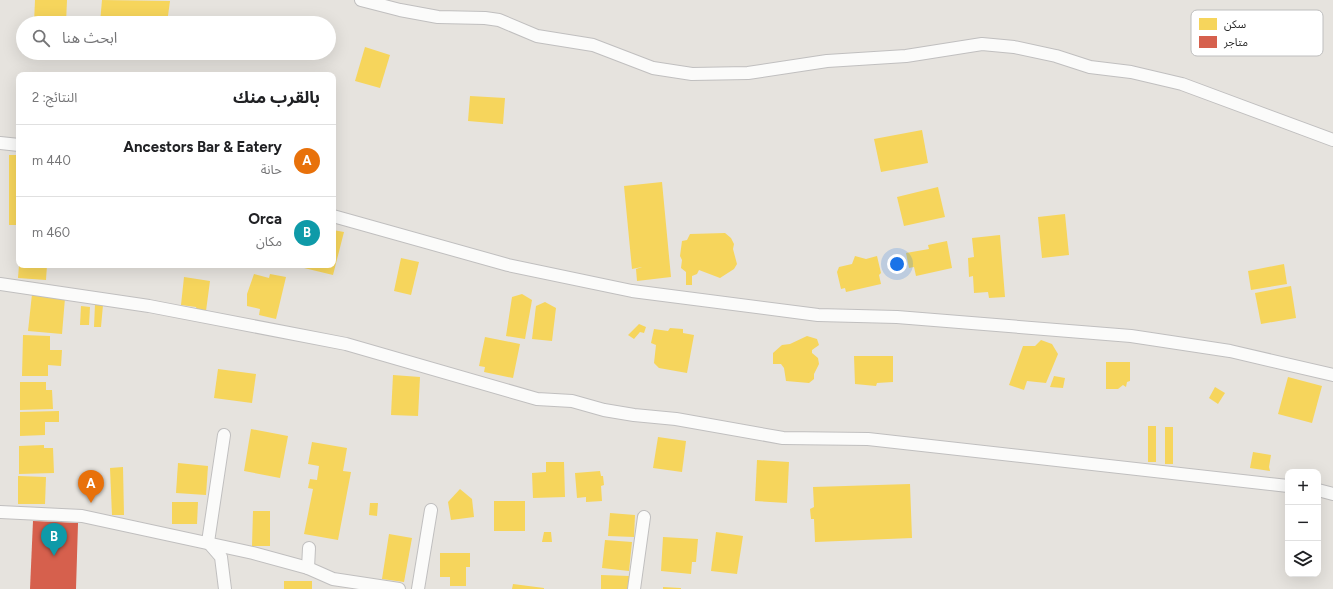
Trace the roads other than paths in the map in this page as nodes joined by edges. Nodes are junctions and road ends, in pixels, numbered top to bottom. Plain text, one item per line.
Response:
1 (361, 0) edge
2 (375, 2) edge
3 (1333, 140) edge
4 (0, 143) edge
5 (16, 145) edge
6 (336, 217) edge
7 (0, 284) edge
8 (1333, 375) edge
9 (224, 434) dead end
10 (1285, 486) edge
11 (1321, 491) edge
12 (1333, 494) edge
13 (431, 510) dead end
14 (0, 512) edge
15 (644, 517) dead end
16 (208, 542) junction
17 (309, 548) dead end
18 (308, 568) junction
19 (225, 589) edge
20 (399, 589) edge
21 (418, 589) edge
22 (634, 589) edge

1 - 2 street
2 - 3 street
4 - 5 street
6 - 8 street
7 - 10 street
9 - 16 street
11 - 12 street
13 - 21 street
14 - 16 street
15 - 22 street
16 - 18 street
16 - 19 street
17 - 18 street
18 - 20 street

